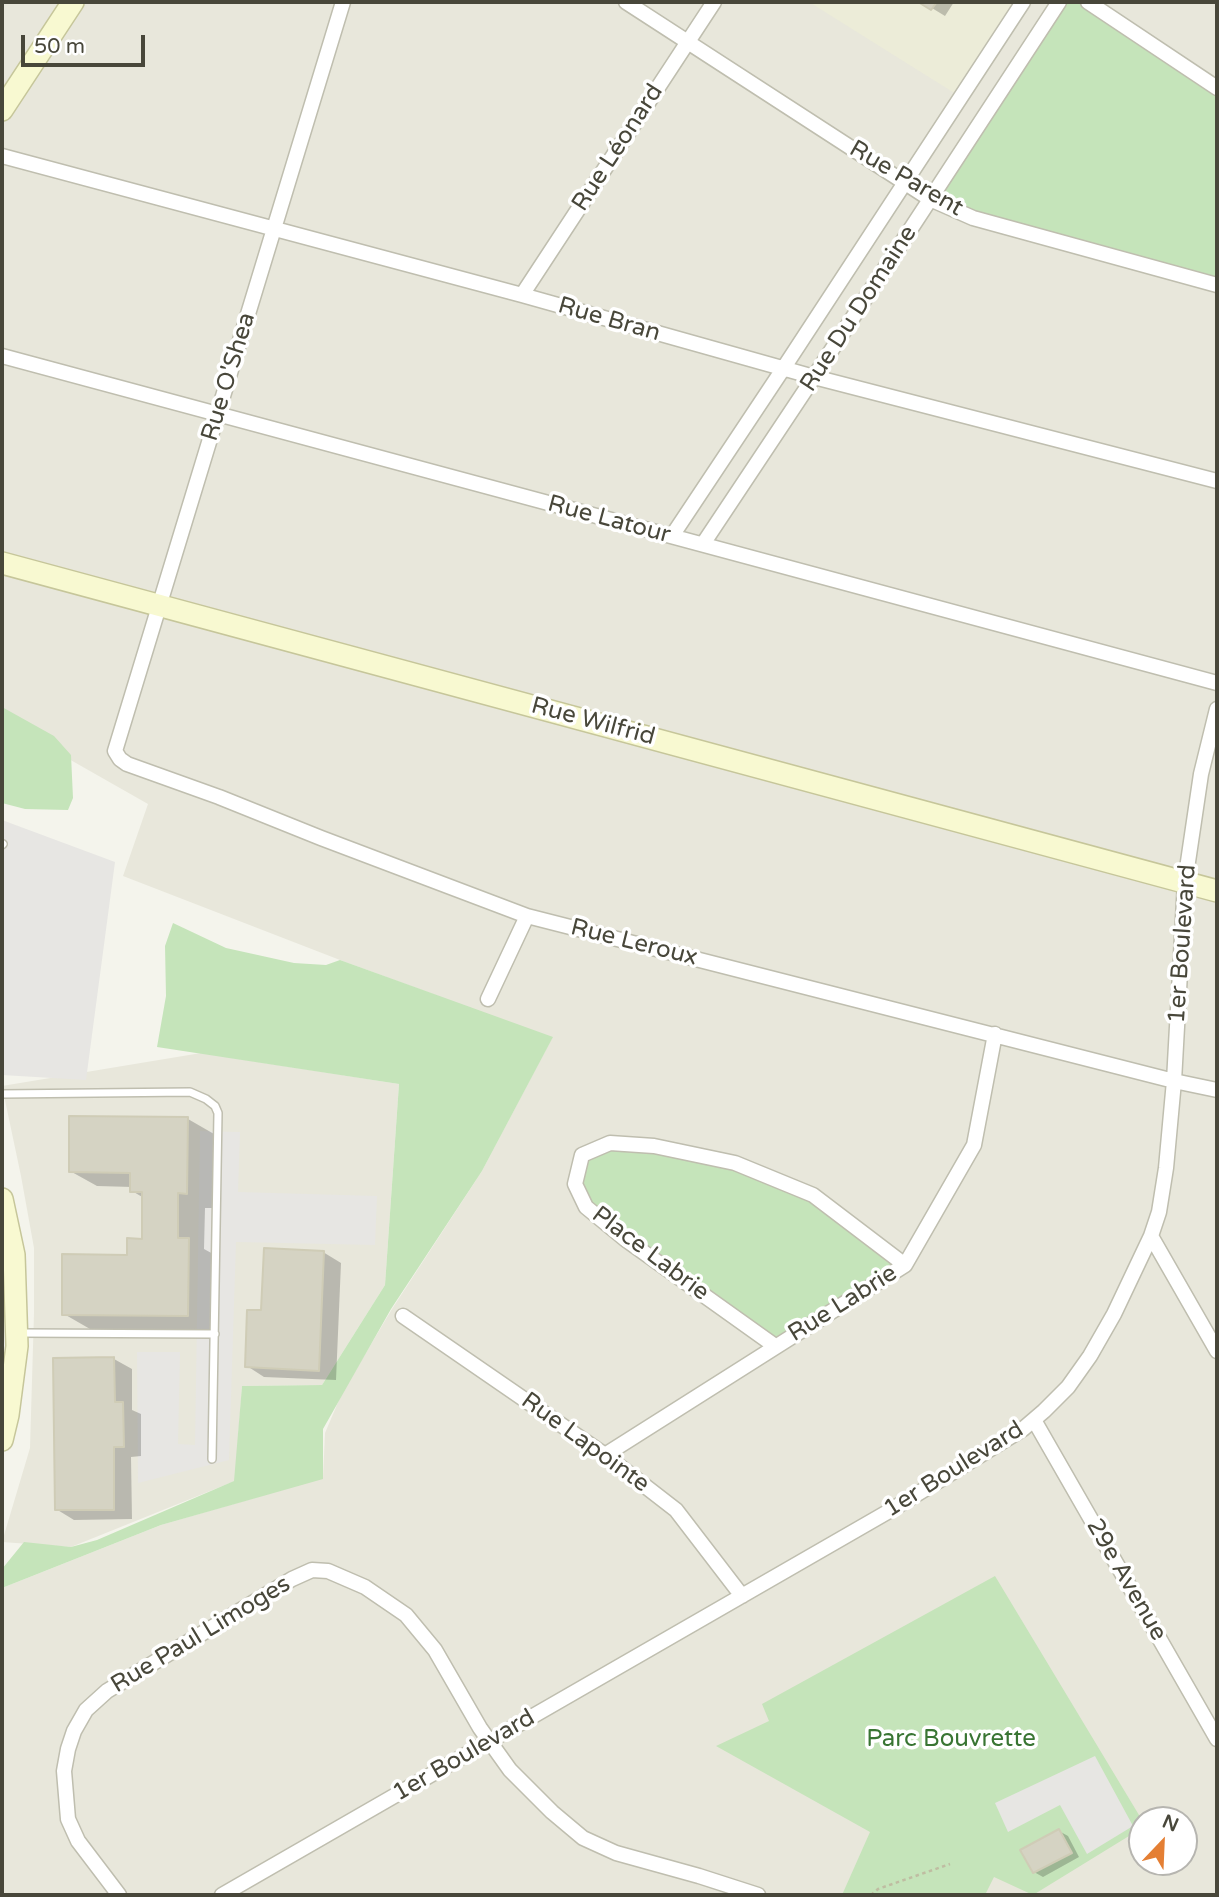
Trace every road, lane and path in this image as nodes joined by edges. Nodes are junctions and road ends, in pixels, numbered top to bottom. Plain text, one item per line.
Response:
1 (73, 2) edge
2 (343, 2) edge
3 (626, 2) edge
4 (714, 2) edge
5 (1023, 2) edge
6 (1059, 2) edge
7 (1088, 2) edge
8 (688, 41) junction
9 (1217, 89) edge
10 (2, 110) edge
11 (2, 156) edge
12 (905, 183) junction
13 (930, 199) junction
14 (274, 229) junction
15 (1217, 285) edge
16 (522, 295) junction
17 (2, 356) edge
18 (783, 369) junction
19 (814, 377) junction
20 (217, 414) junction
21 (1217, 481) edge
22 (672, 536) junction
23 (703, 544) junction
24 (2, 563) edge
25 (159, 605) junction
26 (1217, 683) edge
27 (1217, 709) edge
28 (115, 751) joint
29 (1185, 882) junction
30 (1217, 891) edge
31 (527, 916) junction
32 (488, 999) dead end
33 (995, 1034) junction
34 (1174, 1081) junction
35 (1217, 1090) edge
36 (2, 1094) edge
37 (2, 1199) edge
38 (1151, 1236) junction
39 (905, 1265) junction
40 (403, 1316) dead end
41 (16, 1333) junction
42 (215, 1334) junction
43 (775, 1346) junction
44 (1217, 1351) edge
45 (1034, 1420) junction
46 (2, 1440) edge
47 (605, 1455) junction
48 (212, 1459) dead end
49 (742, 1596) junction
50 (1217, 1739) edge
51 (489, 1741) junction
52 (950, 1864) dead end
53 (119, 1895) edge
54 (222, 1895) edge
55 (758, 1895) edge
56 (870, 1895) edge

1 - 10 street
2 - 14 street, Rue O'Shea
3 - 8 street, Rue Parent
4 - 8 street, Rue Léonard
5 - 12 street, Rue Du Domaine
6 - 13 street, Rue Du Domaine
7 - 9 street
8 - 12 street, Rue Parent
8 - 16 street, Rue Léonard
11 - 14 street, Rue Bran
12 - 13 street, Rue Parent
12 - 18 street, Rue Du Domaine
13 - 15 street, Rue Parent
13 - 19 street, Rue Du Domaine
14 - 16 street, Rue Bran
14 - 20 street, Rue O'Shea
16 - 18 street, Rue Bran
17 - 20 street, Rue Latour
18 - 19 street, Rue Bran
18 - 22 street, Rue Du Domaine
19 - 21 street, Rue Bran
19 - 23 street, Rue Du Domaine
20 - 22 street, Rue Latour
20 - 25 street, Rue O'Shea
22 - 23 street, Rue Latour
23 - 26 street, Rue Latour
24 - 25 street, Rue Wilfrid
25 - 28 street, Rue O'Shea
25 - 29 street, Rue Wilfrid
27 - 29 street, 1er Boulevard
28 - 31 street, Rue Leroux
29 - 30 street, Rue Wilfrid
29 - 34 street, 1er Boulevard
31 - 32 street
31 - 33 street, Rue Leroux
33 - 34 street, Rue Leroux
33 - 39 street, Rue Labrie
34 - 35 street, Rue Leroux
34 - 38 street, 1er Boulevard
36 - 42 lane
37 - 41 street
38 - 44 street
38 - 45 street, 1er Boulevard
39 - 43 street, Rue Labrie
39 - 43 street, Place Labrie
40 - 47 street, Rue Lapointe
41 - 42 lane
41 - 46 street
42 - 48 lane
43 - 47 street, Rue Labrie
45 - 49 street, 1er Boulevard
45 - 50 street, 29e Avenue
47 - 49 street, Rue Lapointe
49 - 51 street, 1er Boulevard
51 - 53 street, Rue Paul Limoges
51 - 54 street, 1er Boulevard
51 - 55 street, Rue Paul Limoges
52 - 56 path

